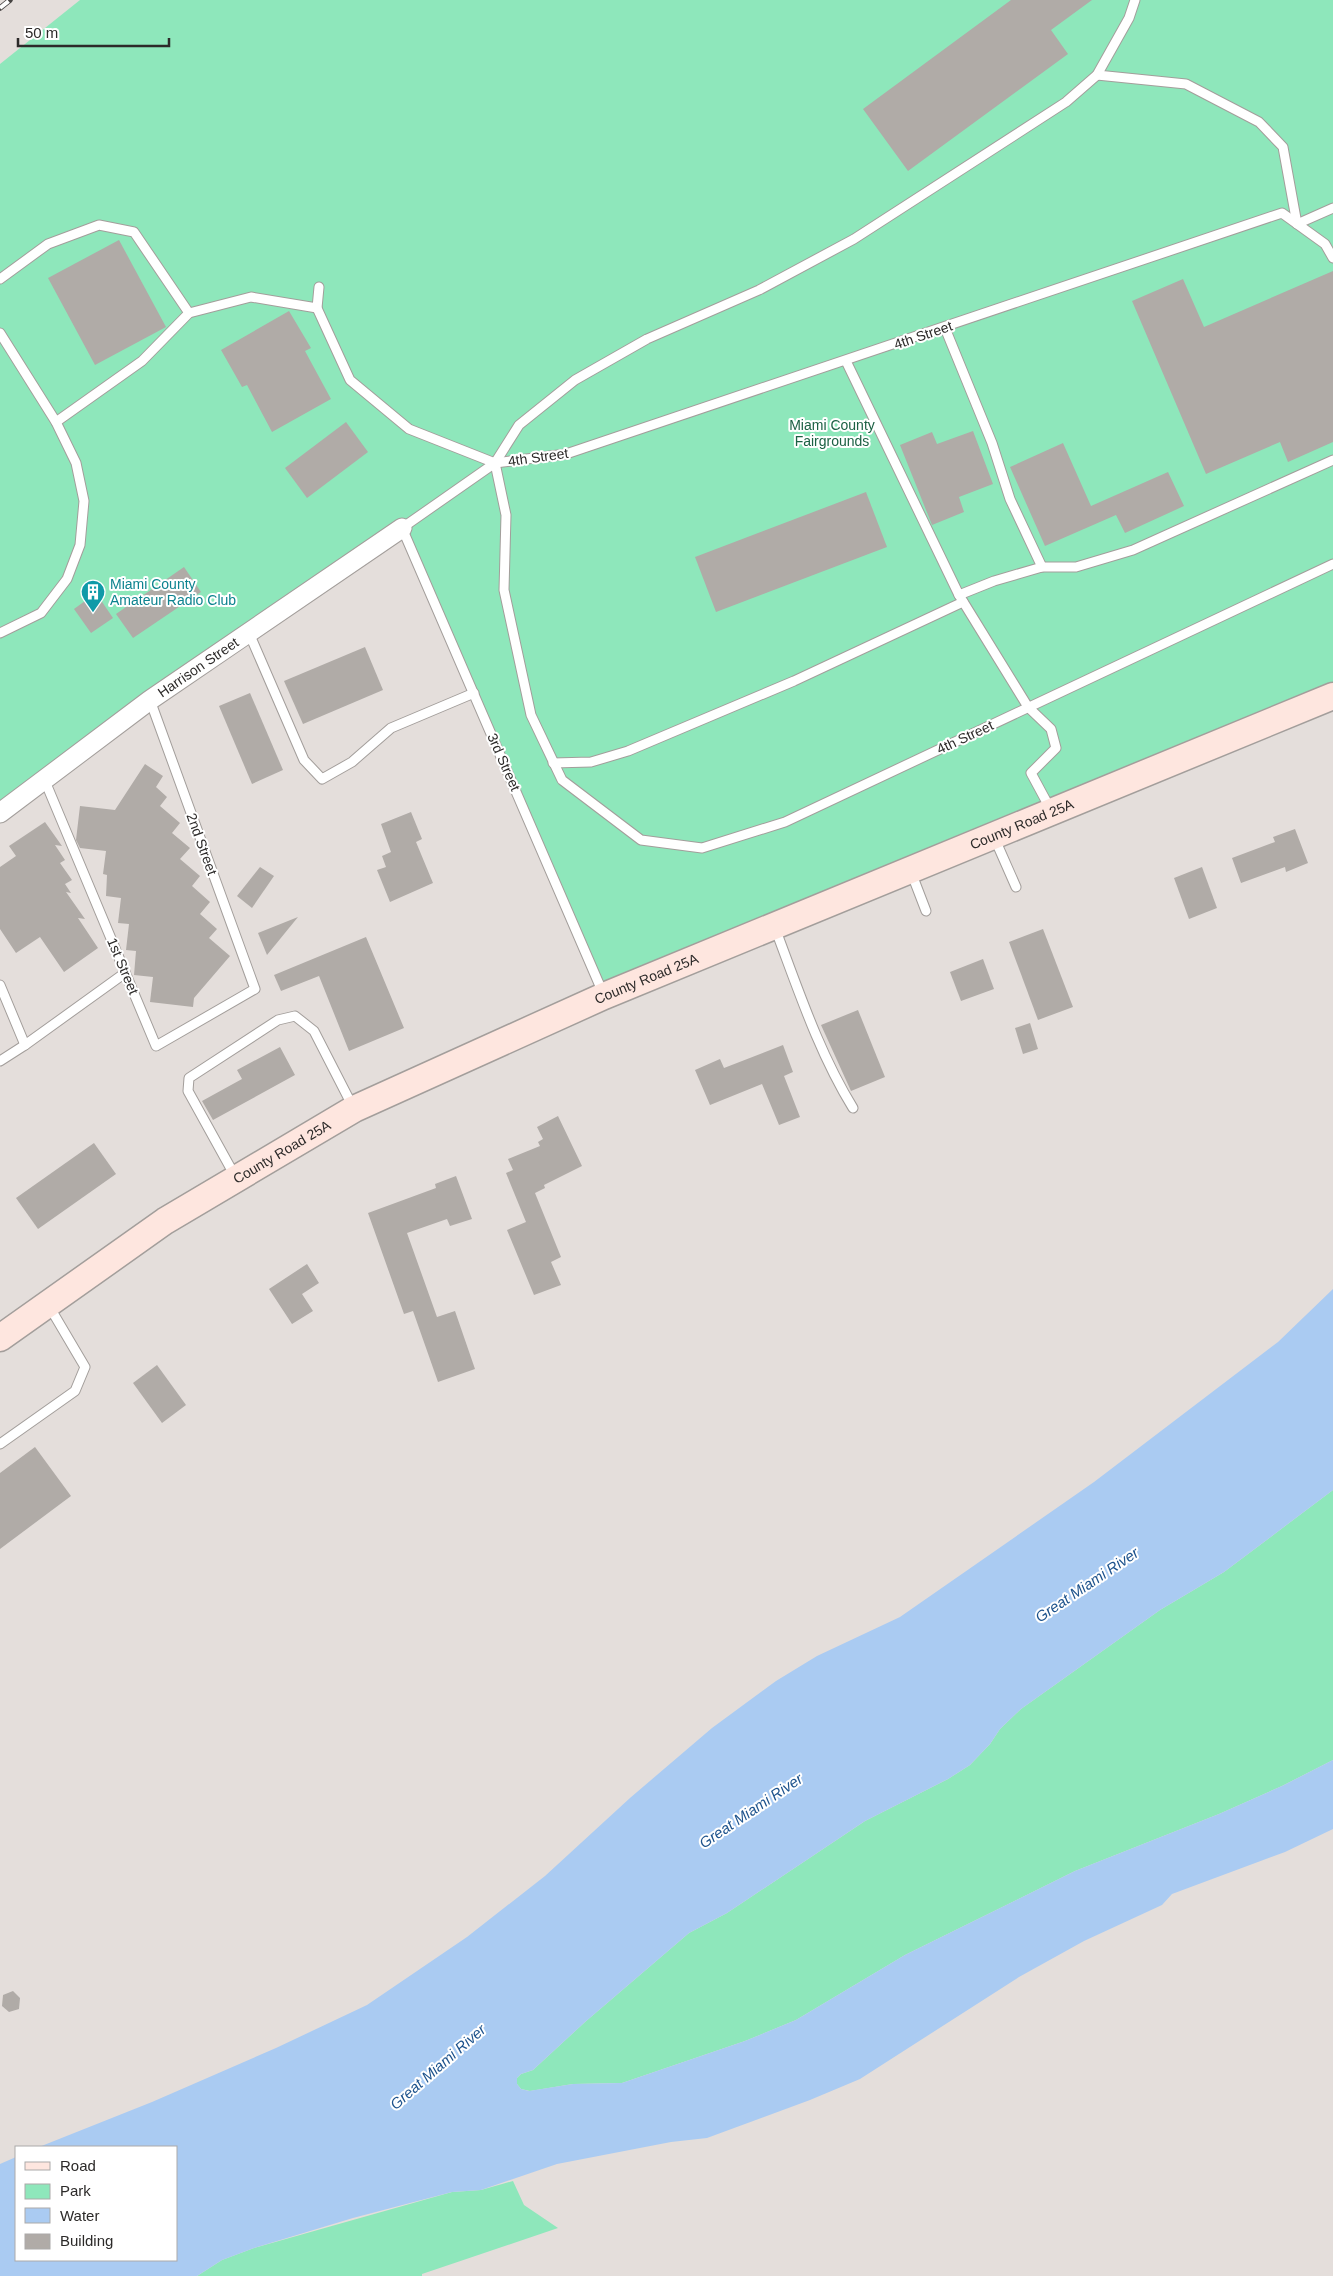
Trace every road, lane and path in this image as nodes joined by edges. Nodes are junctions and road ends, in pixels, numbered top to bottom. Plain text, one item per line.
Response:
1 (1136, 0) edge
2 (1097, 75) junction
3 (1333, 208) edge
4 (1296, 224) junction
5 (1333, 258) edge
6 (0, 279) edge
7 (319, 287) dead end
8 (317, 308) junction
9 (189, 313) junction
10 (945, 328) junction
11 (0, 334) edge
12 (846, 362) junction
13 (56, 422) junction
14 (1333, 460) edge
15 (495, 463) junction
16 (402, 528) junction
17 (1333, 564) edge
18 (1042, 567) junction
19 (961, 598) junction
20 (0, 633) edge
21 (249, 633) junction
22 (474, 692) junction
23 (1333, 696) edge
24 (150, 700) junction
25 (1028, 707) junction
26 (553, 762) junction
27 (45, 781) junction
28 (1051, 811) junction
29 (0, 813) edge
30 (993, 835) junction
31 (910, 870) junction
32 (1016, 887) dead end
33 (926, 911) dead end
34 (774, 926) junction
35 (125, 973) junction
36 (0, 985) edge
37 (255, 989) joint
38 (604, 996) junction
39 (25, 1045) junction
40 (0, 1061) edge
41 (853, 1108) dead end
42 (354, 1109) junction
43 (237, 1179) junction
44 (48, 1303) junction
45 (0, 1338) edge
46 (0, 1444) edge

1 - 2 lane
2 - 4 lane
2 - 15 lane
3 - 4 lane
4 - 5 lane, 4th Street
4 - 10 lane, 4th Street
6 - 9 lane
7 - 8 lane
8 - 9 lane
8 - 15 lane
9 - 13 lane
10 - 12 lane, 4th Street
10 - 18 lane
11 - 13 lane
12 - 15 lane, 4th Street
12 - 19 lane
13 - 20 lane
14 - 18 lane
15 - 16 lane
15 - 26 lane
16 - 21 street, Harrison Street
16 - 22 lane, 3rd Street
17 - 25 lane, 4th Street
18 - 19 lane
19 - 25 lane
19 - 26 lane
21 - 22 lane
21 - 24 street, Harrison Street
22 - 38 lane, 3rd Street
23 - 28 main road, County Road 25A
24 - 27 street, Harrison Street
24 - 37 lane, 2nd Street
25 - 26 lane, 4th Street
25 - 28 lane
27 - 29 street, Harrison Street
27 - 35 lane, 1st Street
28 - 30 main road, County Road 25A
30 - 31 main road, County Road 25A
30 - 32 lane
31 - 33 lane
31 - 34 main road, County Road 25A
34 - 38 main road, County Road 25A
34 - 41 lane
35 - 37 lane, 1st Street
35 - 39 lane
36 - 39 lane
38 - 42 main road, County Road 25A
39 - 40 lane
42 - 43 main road, County Road 25A
42 - 43 lane
43 - 44 main road, County Road 25A
44 - 45 main road, County Road 25A
44 - 46 lane

